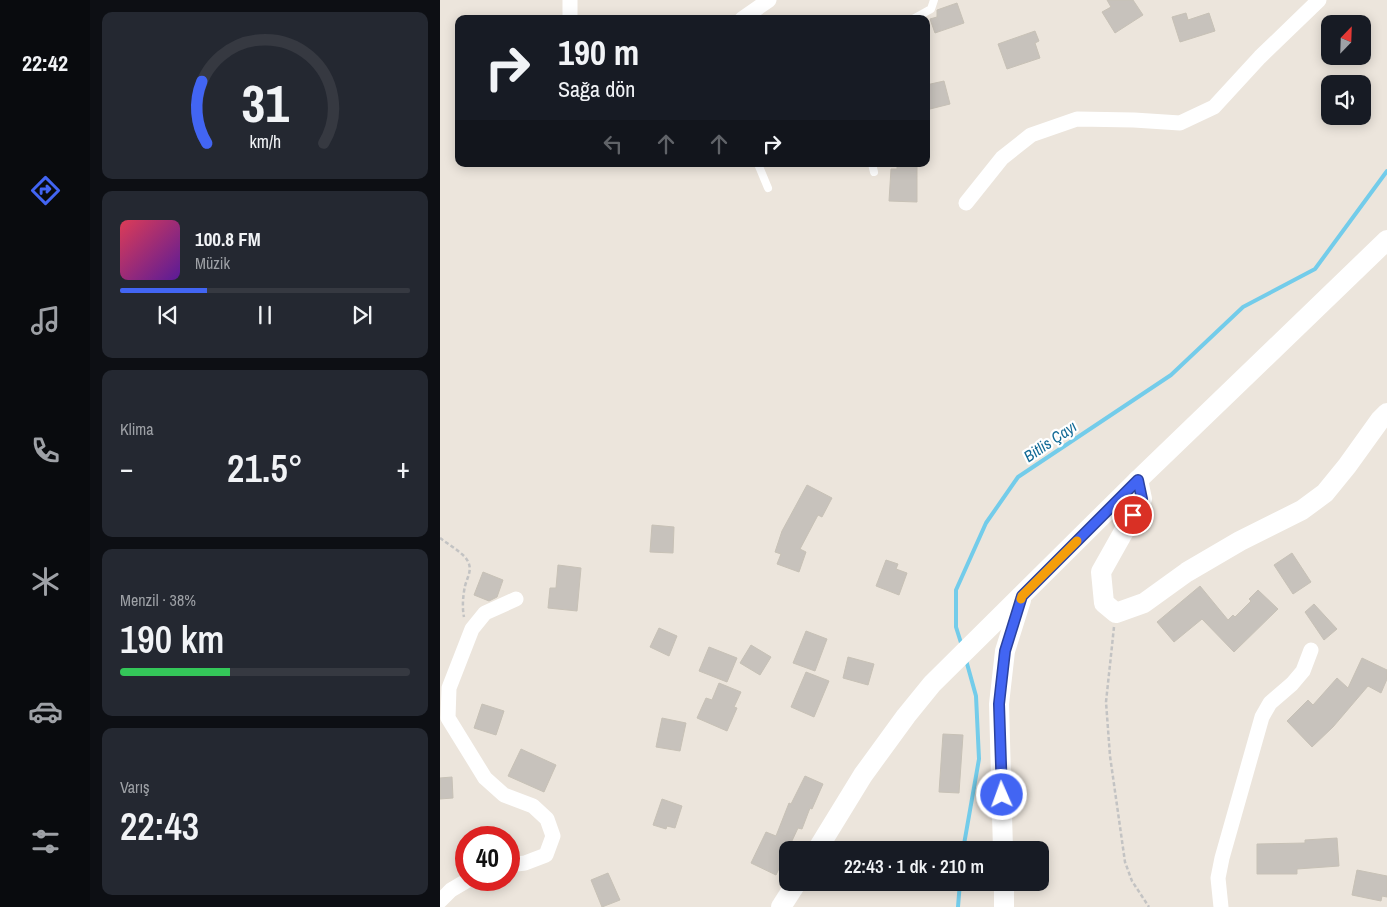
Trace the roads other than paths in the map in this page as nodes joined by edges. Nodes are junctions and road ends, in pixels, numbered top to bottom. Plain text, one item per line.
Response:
1 (570, 0) edge
2 (769, 0) edge
3 (934, 0) edge
4 (1319, 0) edge
5 (570, 15) edge
6 (748, 15) edge
7 (920, 15) edge
8 (759, 167) edge
9 (768, 188) dead end
10 (966, 204) dead end
11 (1387, 240) edge
12 (1387, 413) edge
13 (1138, 480) junction
14 (1022, 596) junction
15 (516, 599) dead end
16 (1311, 650) dead end
17 (823, 841) edge
18 (1003, 841) edge
19 (520, 864) edge
20 (455, 888) edge
21 (791, 891) edge
22 (1004, 891) edge
23 (440, 901) edge
24 (781, 907) edge
25 (1004, 907) edge
26 (1221, 907) edge

1 - 5 street
2 - 6 street
3 - 7 lane
4 - 10 street
8 - 9 lane
11 - 13 main road
12 - 13 main road
13 - 14 main road
14 - 17 main road
14 - 18 main road
15 - 19 street
16 - 26 street
20 - 23 street
21 - 24 main road
22 - 25 main road

